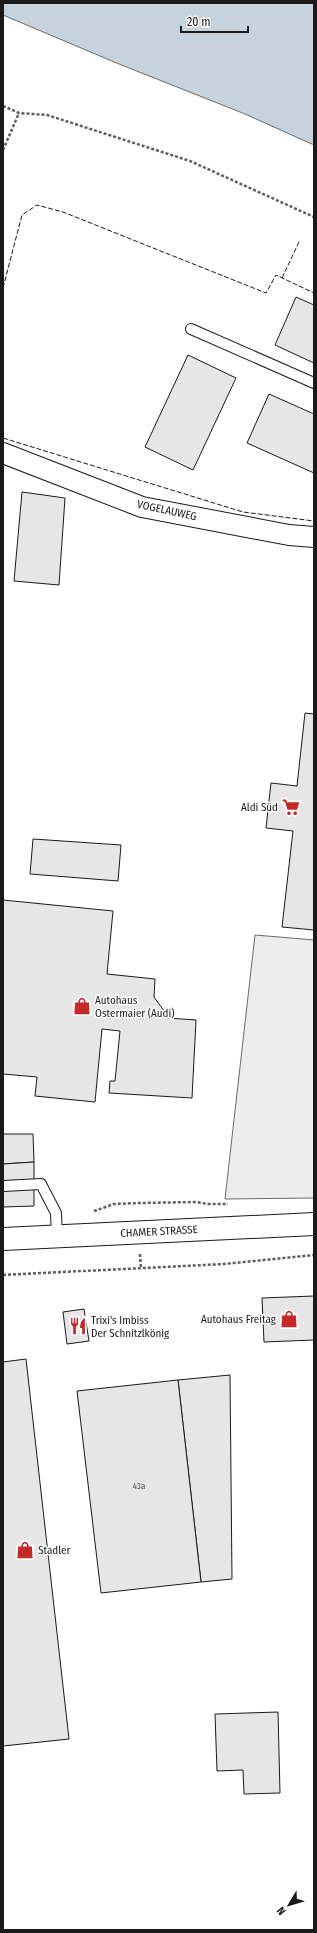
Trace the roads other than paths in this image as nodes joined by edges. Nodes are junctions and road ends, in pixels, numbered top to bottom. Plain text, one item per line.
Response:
1 (191, 328) dead end
2 (314, 383) edge
3 (3, 453) edge
4 (314, 537) edge
5 (3, 1186) edge
6 (314, 1224) edge
7 (57, 1237) junction
8 (3, 1239) edge

1 - 2 lane
3 - 4 street, VOGELAUWEG
5 - 7 lane
6 - 7 main road, CHAMER STRASSE
7 - 8 main road, CHAMER STRASSE

